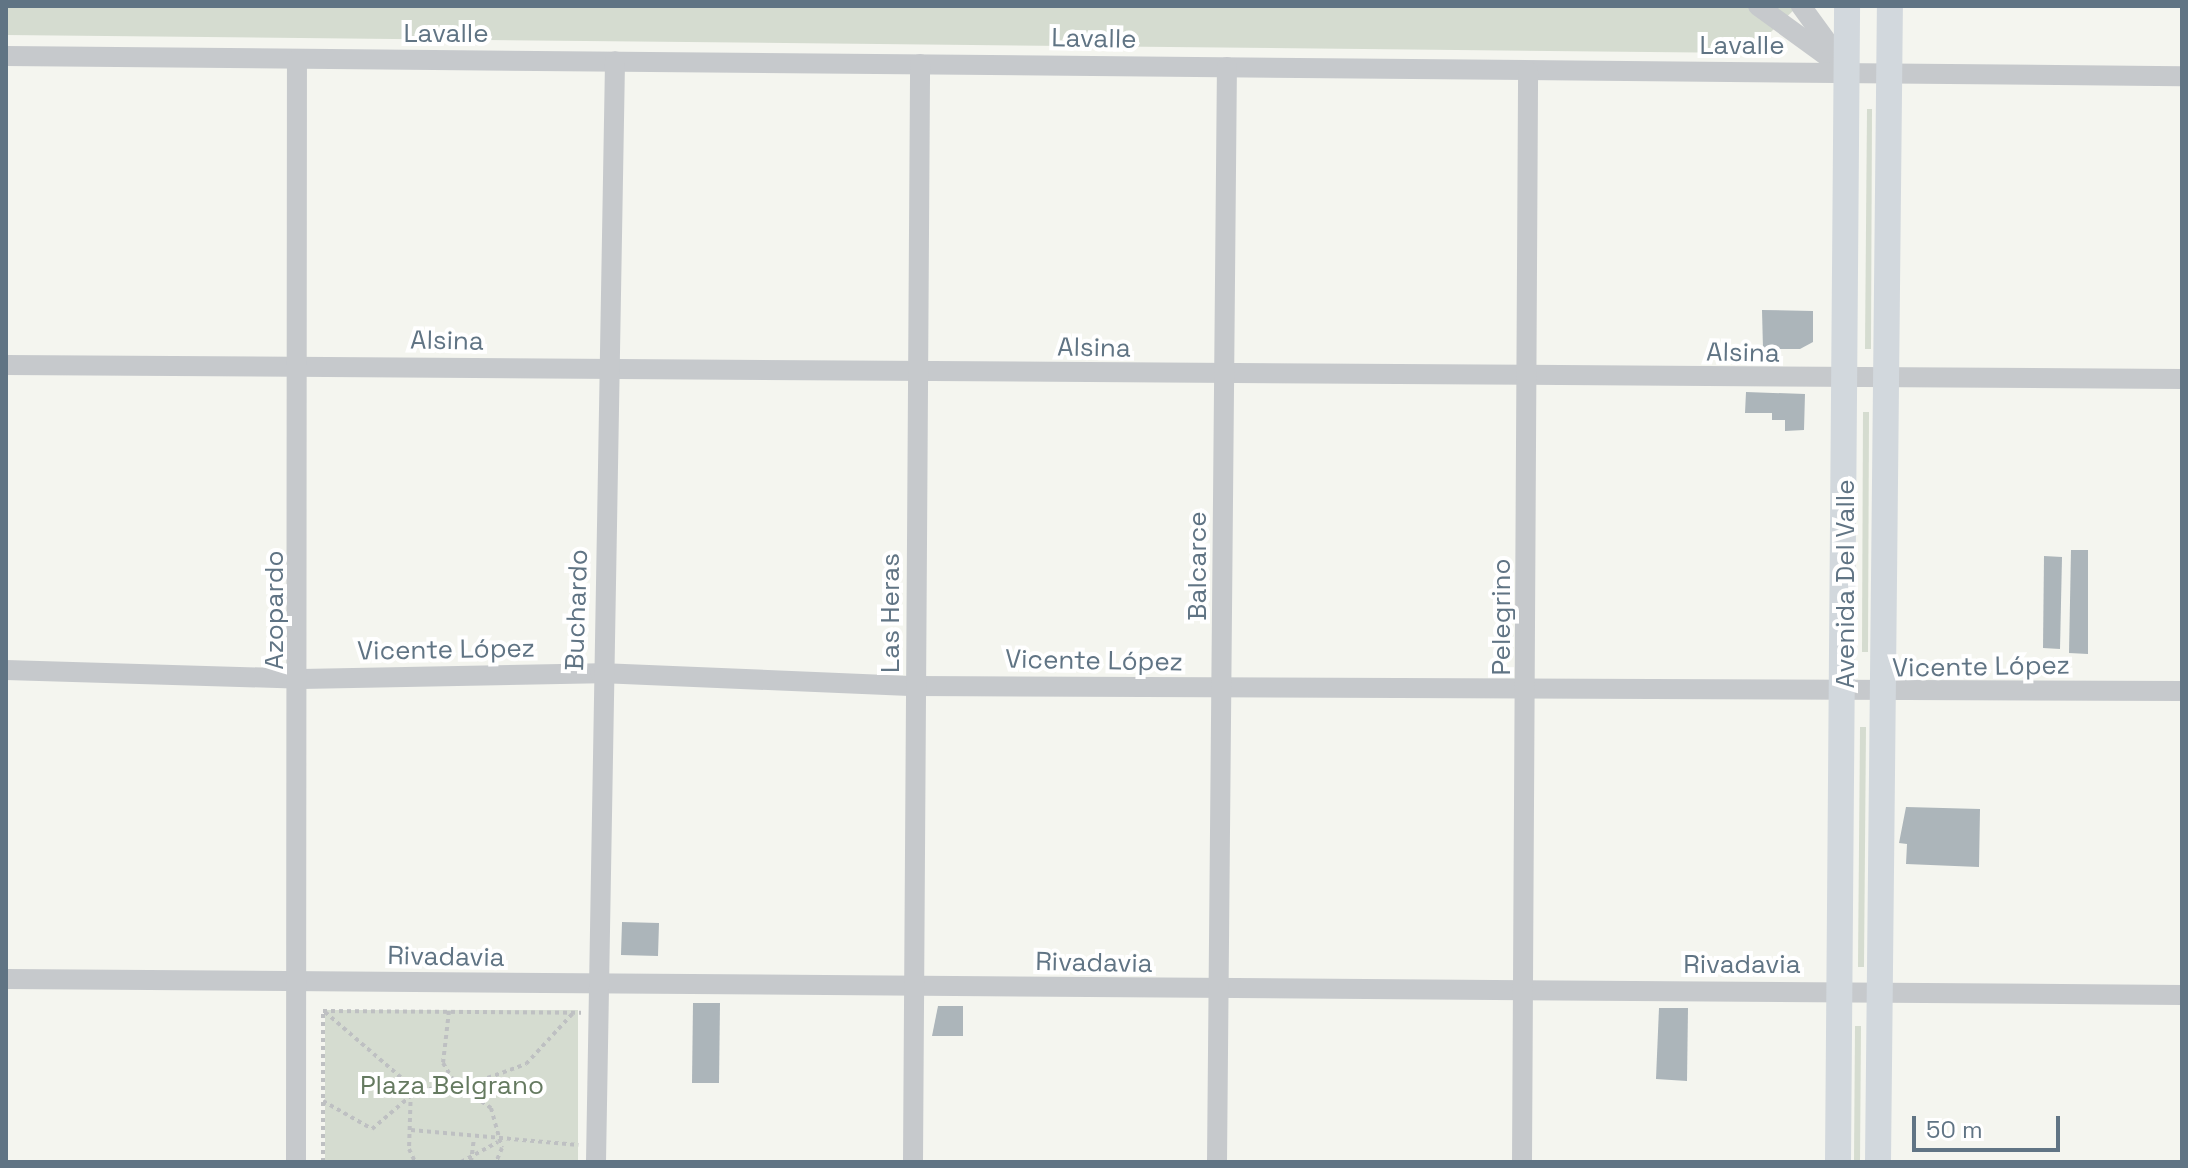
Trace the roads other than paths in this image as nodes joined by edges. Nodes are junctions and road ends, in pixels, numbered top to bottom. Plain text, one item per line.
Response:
1 (1758, 6) edge
2 (1801, 6) edge
3 (1847, 6) edge
4 (1890, 6) edge
5 (6, 56) edge
6 (297, 59) junction
7 (615, 61) junction
8 (920, 64) junction
9 (1227, 67) junction
10 (1528, 71) junction
11 (1849, 72) junction
12 (1889, 72) junction
13 (2182, 76) edge
14 (6, 365) edge
15 (300, 365) junction
16 (614, 370) junction
17 (918, 373) junction
18 (1527, 374) junction
19 (1225, 376) junction
20 (2182, 379) edge
21 (1847, 381) junction
22 (1887, 381) junction
23 (6, 670) edge
24 (600, 673) junction
25 (301, 679) junction
26 (916, 686) junction
27 (1224, 689) junction
28 (1528, 691) junction
29 (2182, 691) edge
30 (1845, 694) junction
31 (1886, 695) junction
32 (6, 979) edge
33 (296, 980) junction
34 (595, 986) junction
35 (914, 987) junction
36 (1222, 990) junction
37 (1523, 991) junction
38 (1839, 992) junction
39 (1880, 993) junction
40 (2182, 995) edge
41 (588, 1158) edge
42 (296, 1162) edge
43 (913, 1162) edge
44 (1217, 1162) edge
45 (1522, 1162) edge
46 (1838, 1162) edge
47 (1878, 1162) edge

1 - 11 street
2 - 11 street
3 - 11 main road, Avenida Del Valle
4 - 12 main road, Avenida Del Valle
5 - 6 street, Lavalle
6 - 7 street, Lavalle
6 - 15 street, Azopardo
7 - 8 street, Lavalle
7 - 16 street, Buchardo
8 - 9 street, Lavalle
8 - 17 street, Las Heras
9 - 10 street, Lavalle
9 - 19 street, Balcarce
10 - 11 street, Lavalle
10 - 18 street, Pelegrino
11 - 12 street, Lavalle
11 - 21 main road, Avenida Del Valle
12 - 13 street, Lavalle
12 - 22 main road, Avenida Del Valle
14 - 15 street, Alsina
15 - 16 street, Alsina
15 - 25 street, Azopardo
16 - 17 street, Alsina
16 - 24 street, Buchardo
17 - 19 street, Alsina
17 - 26 street, Las Heras
18 - 19 street, Alsina
18 - 21 street, Alsina
18 - 28 street, Pelegrino
19 - 27 street, Balcarce
20 - 22 street, Alsina
21 - 22 street, Alsina
21 - 30 main road, Avenida Del Valle
22 - 31 main road, Avenida Del Valle
23 - 25 street, Vicente López
24 - 25 street, Vicente López
24 - 26 street, Vicente López
24 - 34 street, Buchardo
25 - 33 street, Azopardo
26 - 27 street, Vicente López
26 - 35 street, Las Heras
27 - 28 street, Vicente López
27 - 36 street, Balcarce
28 - 30 street, Vicente López
28 - 37 street, Pelegrino
29 - 31 street, Vicente López
30 - 31 street, Vicente López
30 - 38 main road, Avenida Del Valle
31 - 39 main road, Avenida Del Valle
32 - 33 street, Rivadavia
33 - 34 street, Rivadavia
33 - 42 street, Azopardo
34 - 35 street, Rivadavia
34 - 41 street, Buchardo
35 - 36 street, Rivadavia
35 - 43 street, Las Heras
36 - 37 street, Rivadavia
36 - 44 street, Balcarce
37 - 38 street, Rivadavia
37 - 45 street, Pelegrino
38 - 39 street, Rivadavia
38 - 46 main road, Avenida Del Valle
39 - 40 street, Rivadavia
39 - 47 main road, Avenida Del Valle

